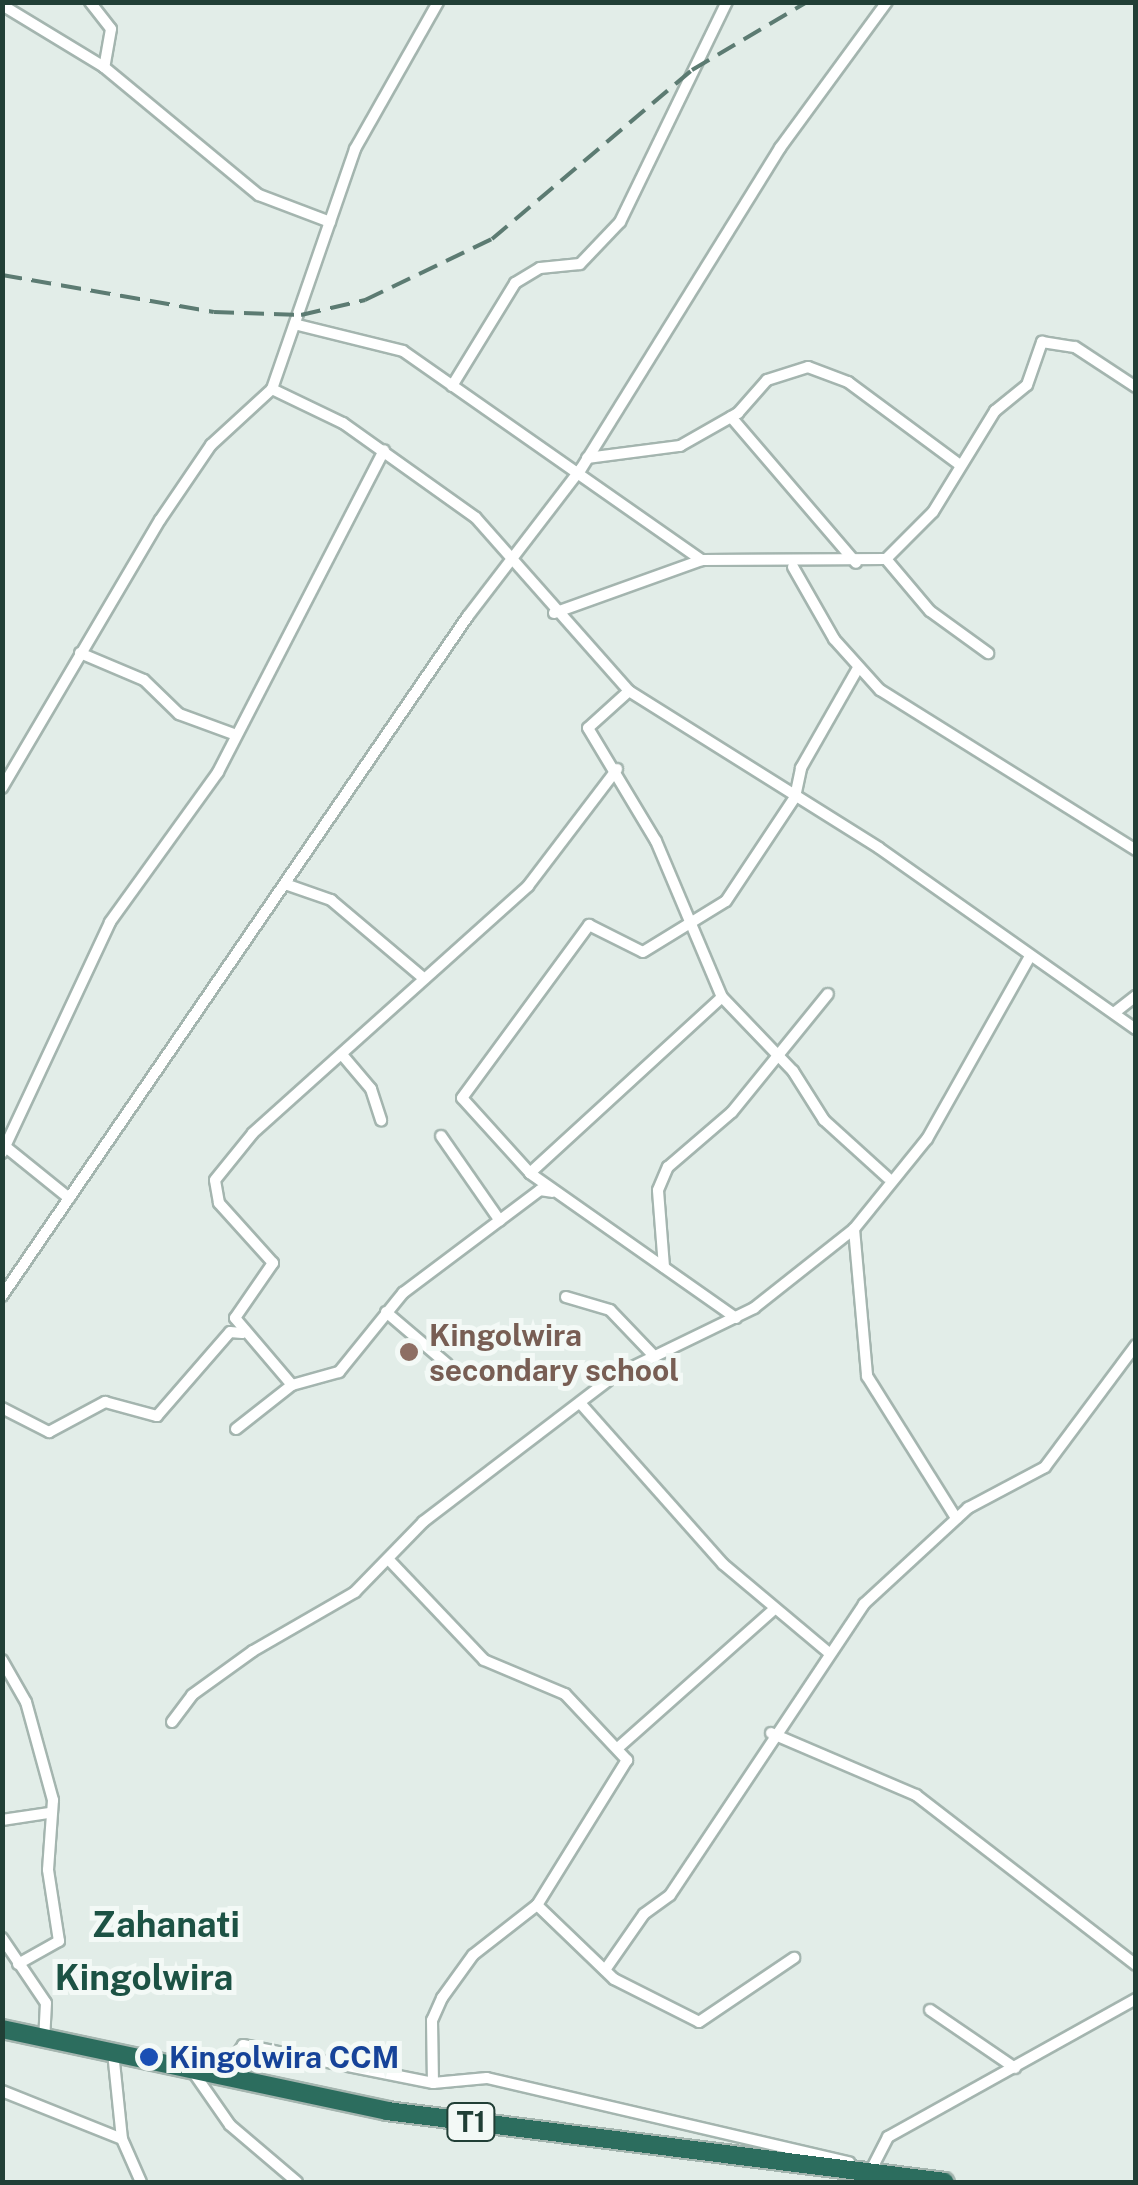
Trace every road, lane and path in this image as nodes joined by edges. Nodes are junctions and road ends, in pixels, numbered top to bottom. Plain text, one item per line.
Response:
1 (90, 2) edge
2 (438, 2) edge
3 (727, 2) edge
4 (887, 2) edge
5 (2, 5) edge
6 (104, 66) junction
7 (330, 222) junction
8 (298, 326) junction
9 (452, 386) junction
10 (1136, 387) edge
11 (272, 389) junction
12 (731, 417) junction
13 (384, 450) junction
14 (587, 458) junction
15 (960, 465) junction
16 (582, 469) junction
17 (512, 560) junction
18 (702, 560) junction
19 (886, 560) junction
20 (856, 563) junction
21 (793, 567) junction
22 (554, 613) junction
23 (80, 652) junction
24 (988, 653) dead end
25 (858, 668) junction
26 (629, 691) junction
27 (236, 735) junction
28 (617, 769) junction
29 (2, 788) edge
30 (794, 797) junction
31 (1136, 850) edge
32 (288, 885) junction
33 (692, 920) junction
34 (1030, 956) junction
35 (421, 976) junction
36 (828, 994) dead end
37 (1136, 996) edge
38 (722, 997) junction
39 (1114, 1013) junction
40 (1136, 1029) edge
41 (776, 1054) junction
42 (344, 1057) junction
43 (381, 1120) dead end
44 (440, 1136) dead end
45 (4, 1150) edge
46 (530, 1173) junction
47 (888, 1178) junction
48 (558, 1192) junction
49 (69, 1198) junction
50 (500, 1222) junction
51 (854, 1229) junction
52 (664, 1266) junction
53 (2, 1296) edge
54 (566, 1296) dead end
55 (386, 1312) junction
56 (736, 1318) junction
57 (242, 1333) junction
58 (1136, 1345) edge
59 (655, 1358) junction
60 (447, 1364) dead end
61 (292, 1385) junction
62 (581, 1404) junction
63 (2, 1408) edge
64 (236, 1429) dead end
65 (956, 1518) junction
66 (391, 1562) junction
67 (772, 1611) junction
68 (828, 1652) junction
69 (2, 1660) edge
70 (15, 1681) junction
71 (2, 1688) edge
72 (172, 1722) dead end
73 (771, 1733) junction
74 (619, 1747) junction
75 (50, 1813) junction
76 (2, 1820) edge
77 (538, 1905) junction
78 (2, 1938) edge
79 (794, 1958) dead end
80 (18, 1964) junction
81 (1136, 1965) edge
82 (605, 1970) junction
83 (1136, 1999) edge
84 (930, 2010) dead end
85 (2, 2029) edge
86 (44, 2036) junction
87 (113, 2052) junction
88 (1015, 2068) junction
89 (191, 2070) junction
90 (223, 2075) junction
91 (433, 2083) junction
92 (2, 2091) edge
93 (122, 2139) junction
94 (869, 2171) junction
95 (141, 2182) edge
96 (298, 2182) edge
97 (945, 2182) edge

1 - 6 street
2 - 7 street
3 - 9 street
4 - 14 street
5 - 6 street
6 - 7 street
7 - 8 street
8 - 9 street
8 - 11 street
9 - 16 street
10 - 15 street
11 - 13 street
11 - 23 street
12 - 14 street
12 - 15 street
12 - 20 street
13 - 17 street
13 - 27 street
14 - 16 street
15 - 19 street
16 - 17 street
16 - 18 street
17 - 22 street
17 - 32 street
18 - 21 street
18 - 22 street
19 - 20 street
19 - 24 street
20 - 21 street
21 - 25 street
22 - 26 street
23 - 27 street
23 - 29 street
25 - 30 street
25 - 31 street
26 - 28 street
26 - 30 street
27 - 45 street
28 - 33 street
28 - 35 street
30 - 33 street
30 - 34 street
32 - 35 street
32 - 49 street
33 - 38 street
33 - 46 street
34 - 39 street
34 - 47 street
35 - 42 street
36 - 41 street
37 - 39 street
38 - 41 street
38 - 46 street
39 - 40 street
41 - 47 street
41 - 52 street
42 - 43 street
42 - 57 street
44 - 50 street
45 - 49 street
46 - 48 street
47 - 51 street
48 - 50 street
48 - 52 street
49 - 53 street
50 - 55 street
51 - 56 street
51 - 65 street
52 - 56 street
54 - 59 street
55 - 60 street
55 - 61 street
56 - 59 street
57 - 61 street
57 - 63 street
58 - 65 street
59 - 62 street
61 - 64 street
62 - 66 street
62 - 67 street
65 - 68 street
66 - 72 street
66 - 74 street
67 - 68 street
67 - 74 street
68 - 73 street
69 - 70 street
70 - 71 street
70 - 75 street
73 - 81 street
73 - 82 street
74 - 77 street
75 - 76 street
75 - 80 street
77 - 82 street
77 - 91 street
78 - 80 street
79 - 82 street
80 - 86 street
83 - 88 street
84 - 88 street
85 - 86 highway, T1
86 - 87 highway, T1
87 - 89 highway, T1
87 - 93 street
88 - 94 street
89 - 90 highway, T1
89 - 96 street
90 - 91 street
90 - 94 highway, T1
91 - 94 street
92 - 93 street
93 - 95 street
94 - 97 highway, T1

